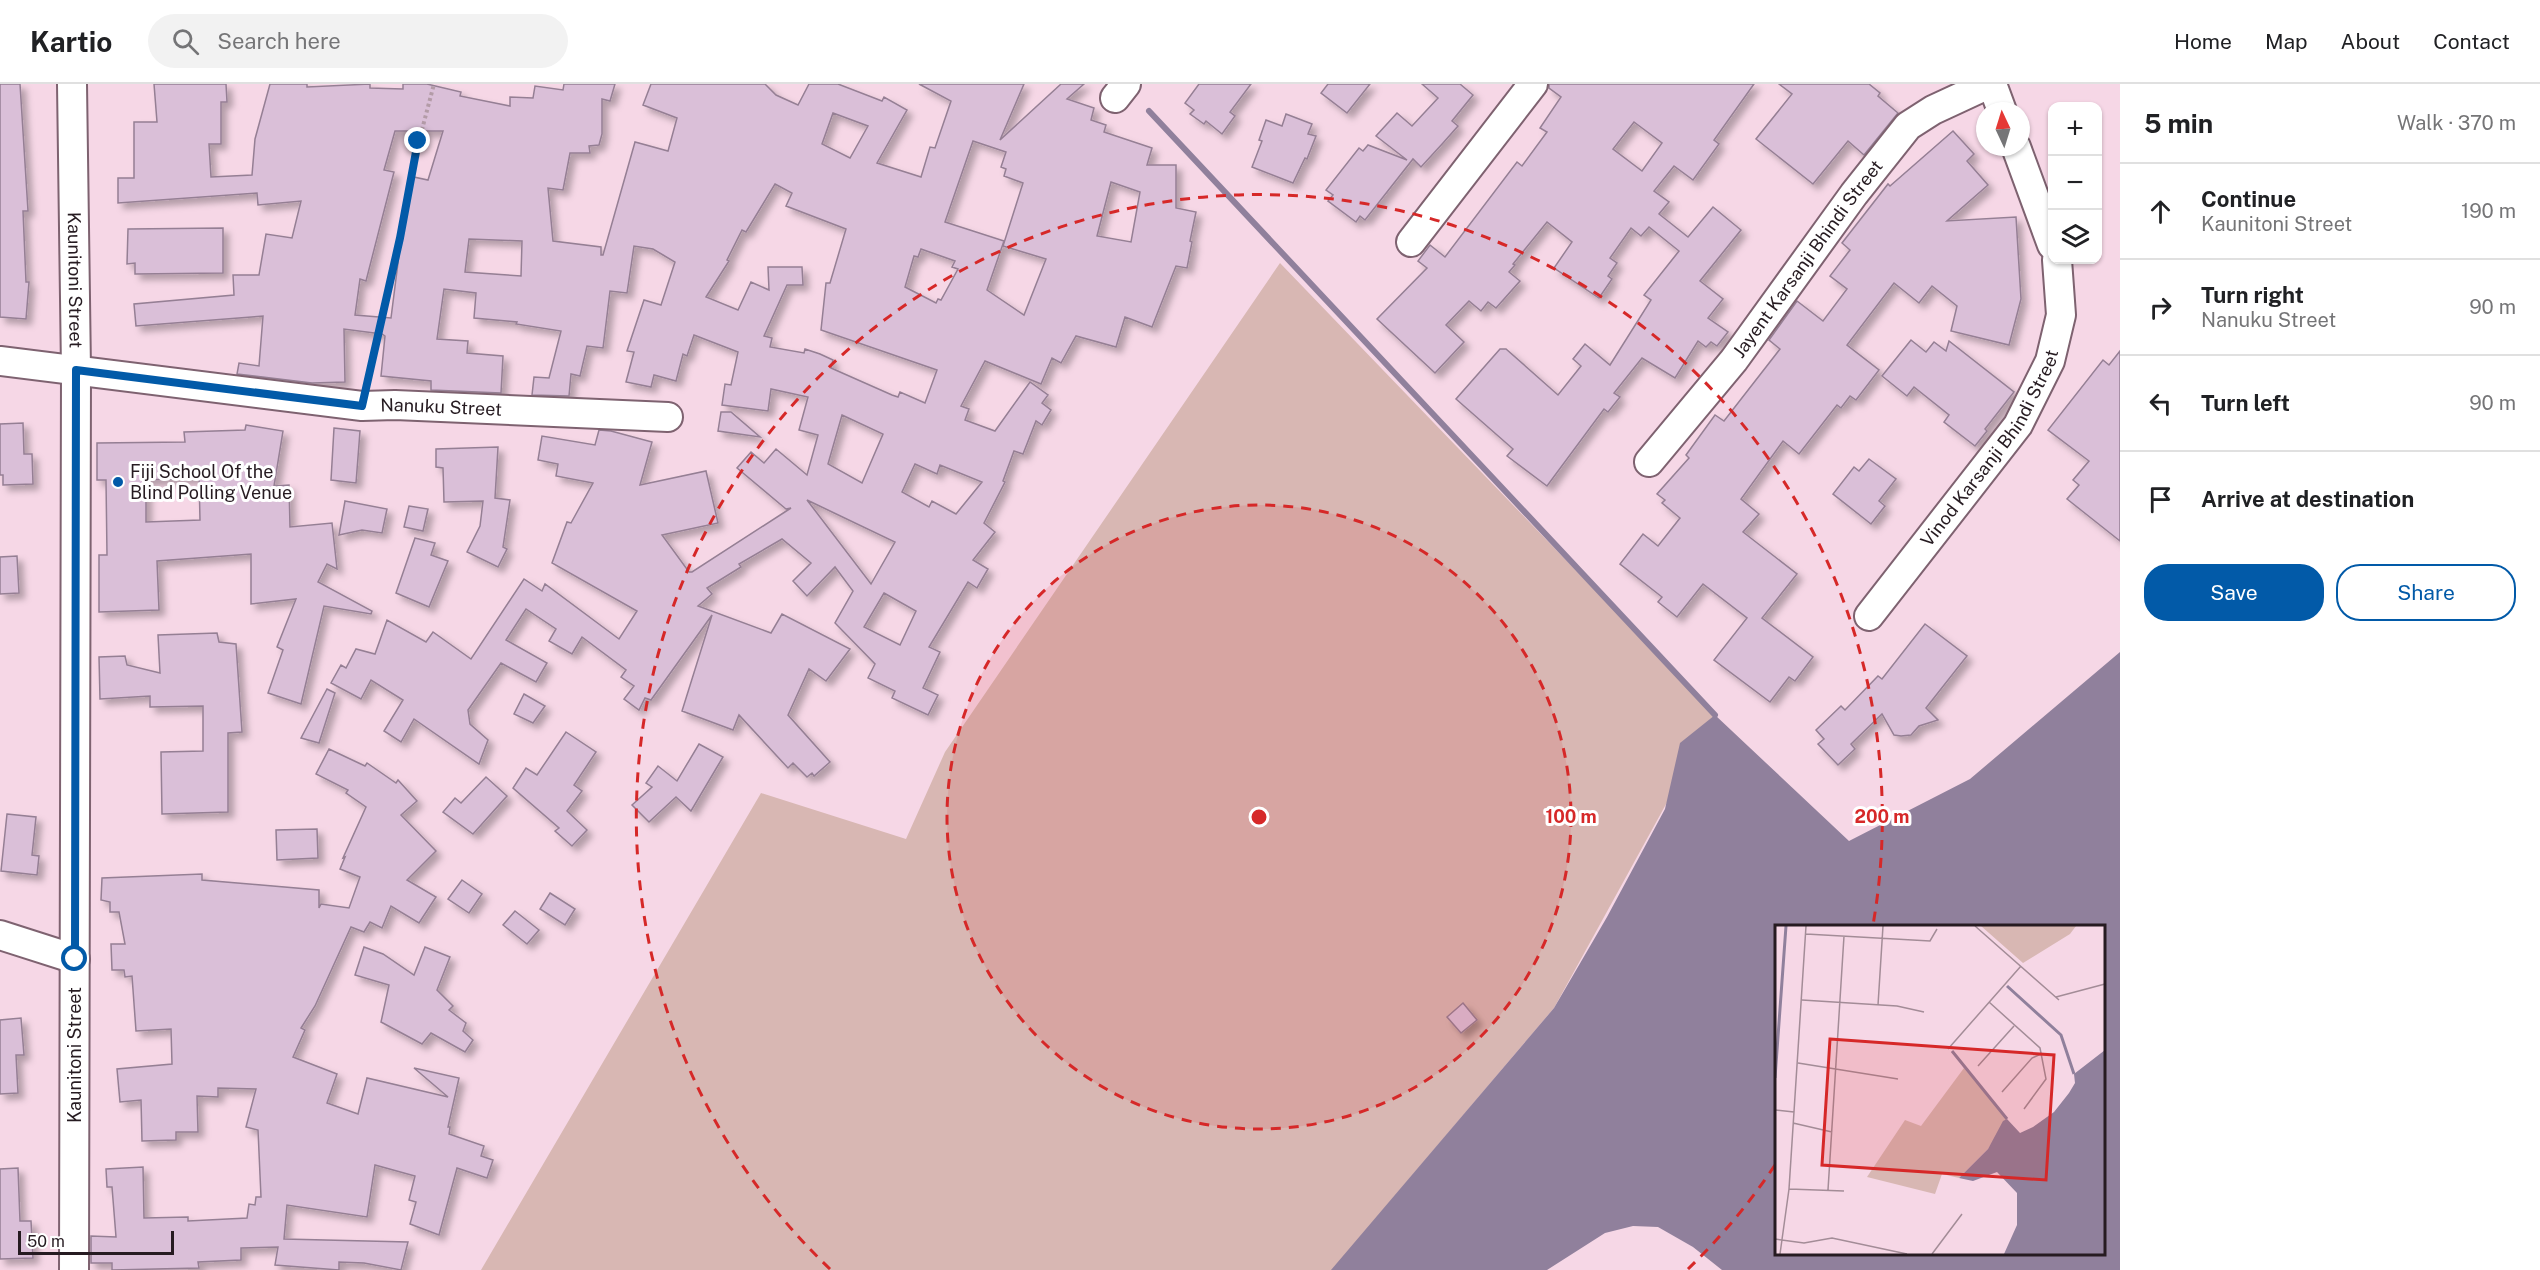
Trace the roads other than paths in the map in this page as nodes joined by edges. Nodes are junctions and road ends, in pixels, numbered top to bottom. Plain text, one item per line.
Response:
1 (72, 84) edge
2 (1533, 84) edge
3 (1991, 84) edge
4 (1998, 102) edge
5 (2019, 156) edge
6 (2048, 233) edge
7 (1411, 242) dead end
8 (2057, 264) edge
9 (0, 361) edge
10 (76, 370) junction
11 (668, 417) dead end
12 (1649, 462) dead end
13 (1869, 616) dead end
14 (0, 934) edge
15 (75, 959) junction
16 (74, 1270) edge

1 - 10 street, Kaunitoni Street
2 - 7 street
3 - 4 street
3 - 12 street, Jayent Karsanji Bhindi Street
5 - 6 street
8 - 13 street, Vinod Karsanji Bhindi Street
9 - 10 street, Nanuku Street
10 - 11 street, Nanuku Street
10 - 15 street, Kaunitoni Street
14 - 15 street
15 - 16 street, Kaunitoni Street

